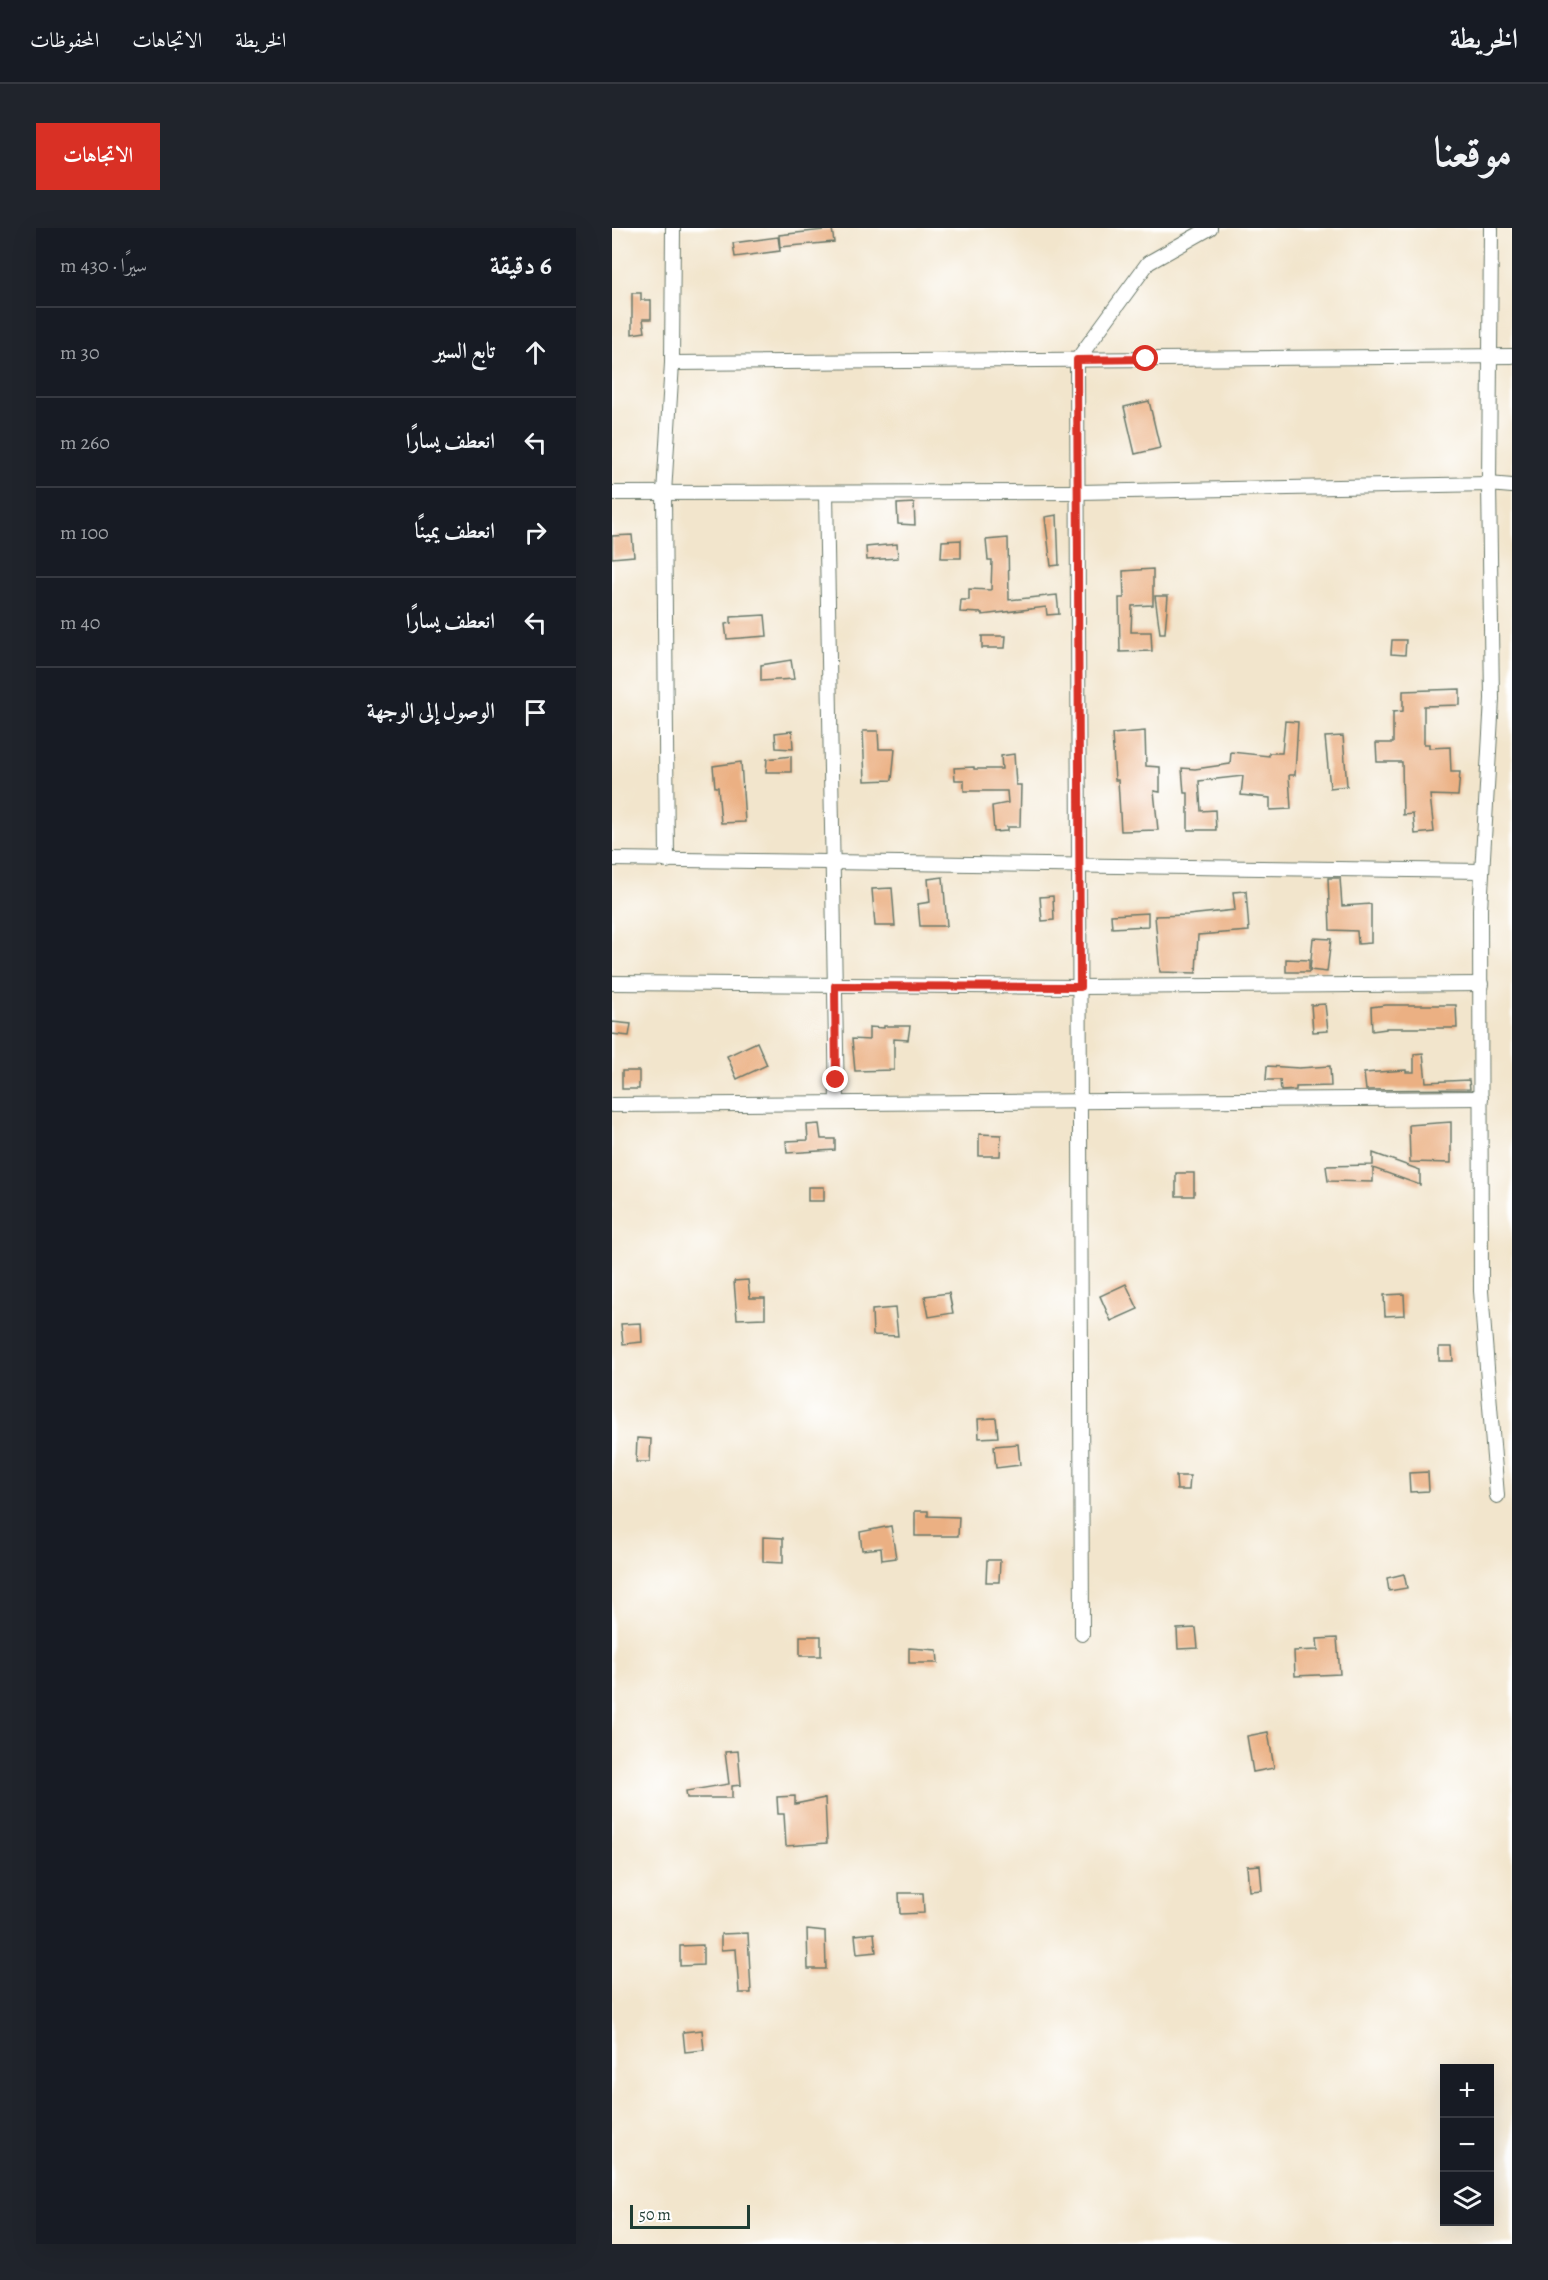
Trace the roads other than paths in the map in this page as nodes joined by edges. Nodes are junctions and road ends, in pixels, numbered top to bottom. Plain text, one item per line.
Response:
1 (673, 228) edge
2 (1210, 228) edge
3 (1491, 228) edge
4 (1491, 355) junction
5 (1512, 356) edge
6 (1077, 360) junction
7 (672, 363) junction
8 (1489, 484) junction
9 (1512, 486) edge
10 (1079, 492) junction
11 (612, 493) edge
12 (664, 493) junction
13 (826, 493) junction
14 (612, 860) edge
15 (667, 861) junction
16 (833, 863) junction
17 (1080, 866) junction
18 (1482, 871) junction
19 (612, 983) edge
20 (1481, 984) junction
21 (835, 986) junction
22 (1080, 987) junction
23 (1481, 1098) junction
24 (1081, 1101) junction
25 (837, 1103) junction
26 (612, 1105) edge
27 (1497, 1496) dead end
28 (1082, 1634) dead end

1 - 7 street
2 - 6 street
3 - 4 street
4 - 5 street
4 - 6 street
4 - 8 street
6 - 7 street
6 - 10 street
7 - 12 street
8 - 9 street
8 - 10 street
8 - 18 street
10 - 13 street
10 - 17 street
11 - 12 street
12 - 13 street
12 - 15 street
13 - 16 street
14 - 15 street
15 - 16 street
16 - 17 street
16 - 21 street
17 - 18 street
17 - 22 street
18 - 20 street
19 - 21 street
20 - 22 street
20 - 23 street
21 - 22 street
21 - 25 street
22 - 24 street
23 - 24 street
23 - 27 street
24 - 25 street
24 - 28 street
25 - 26 street

